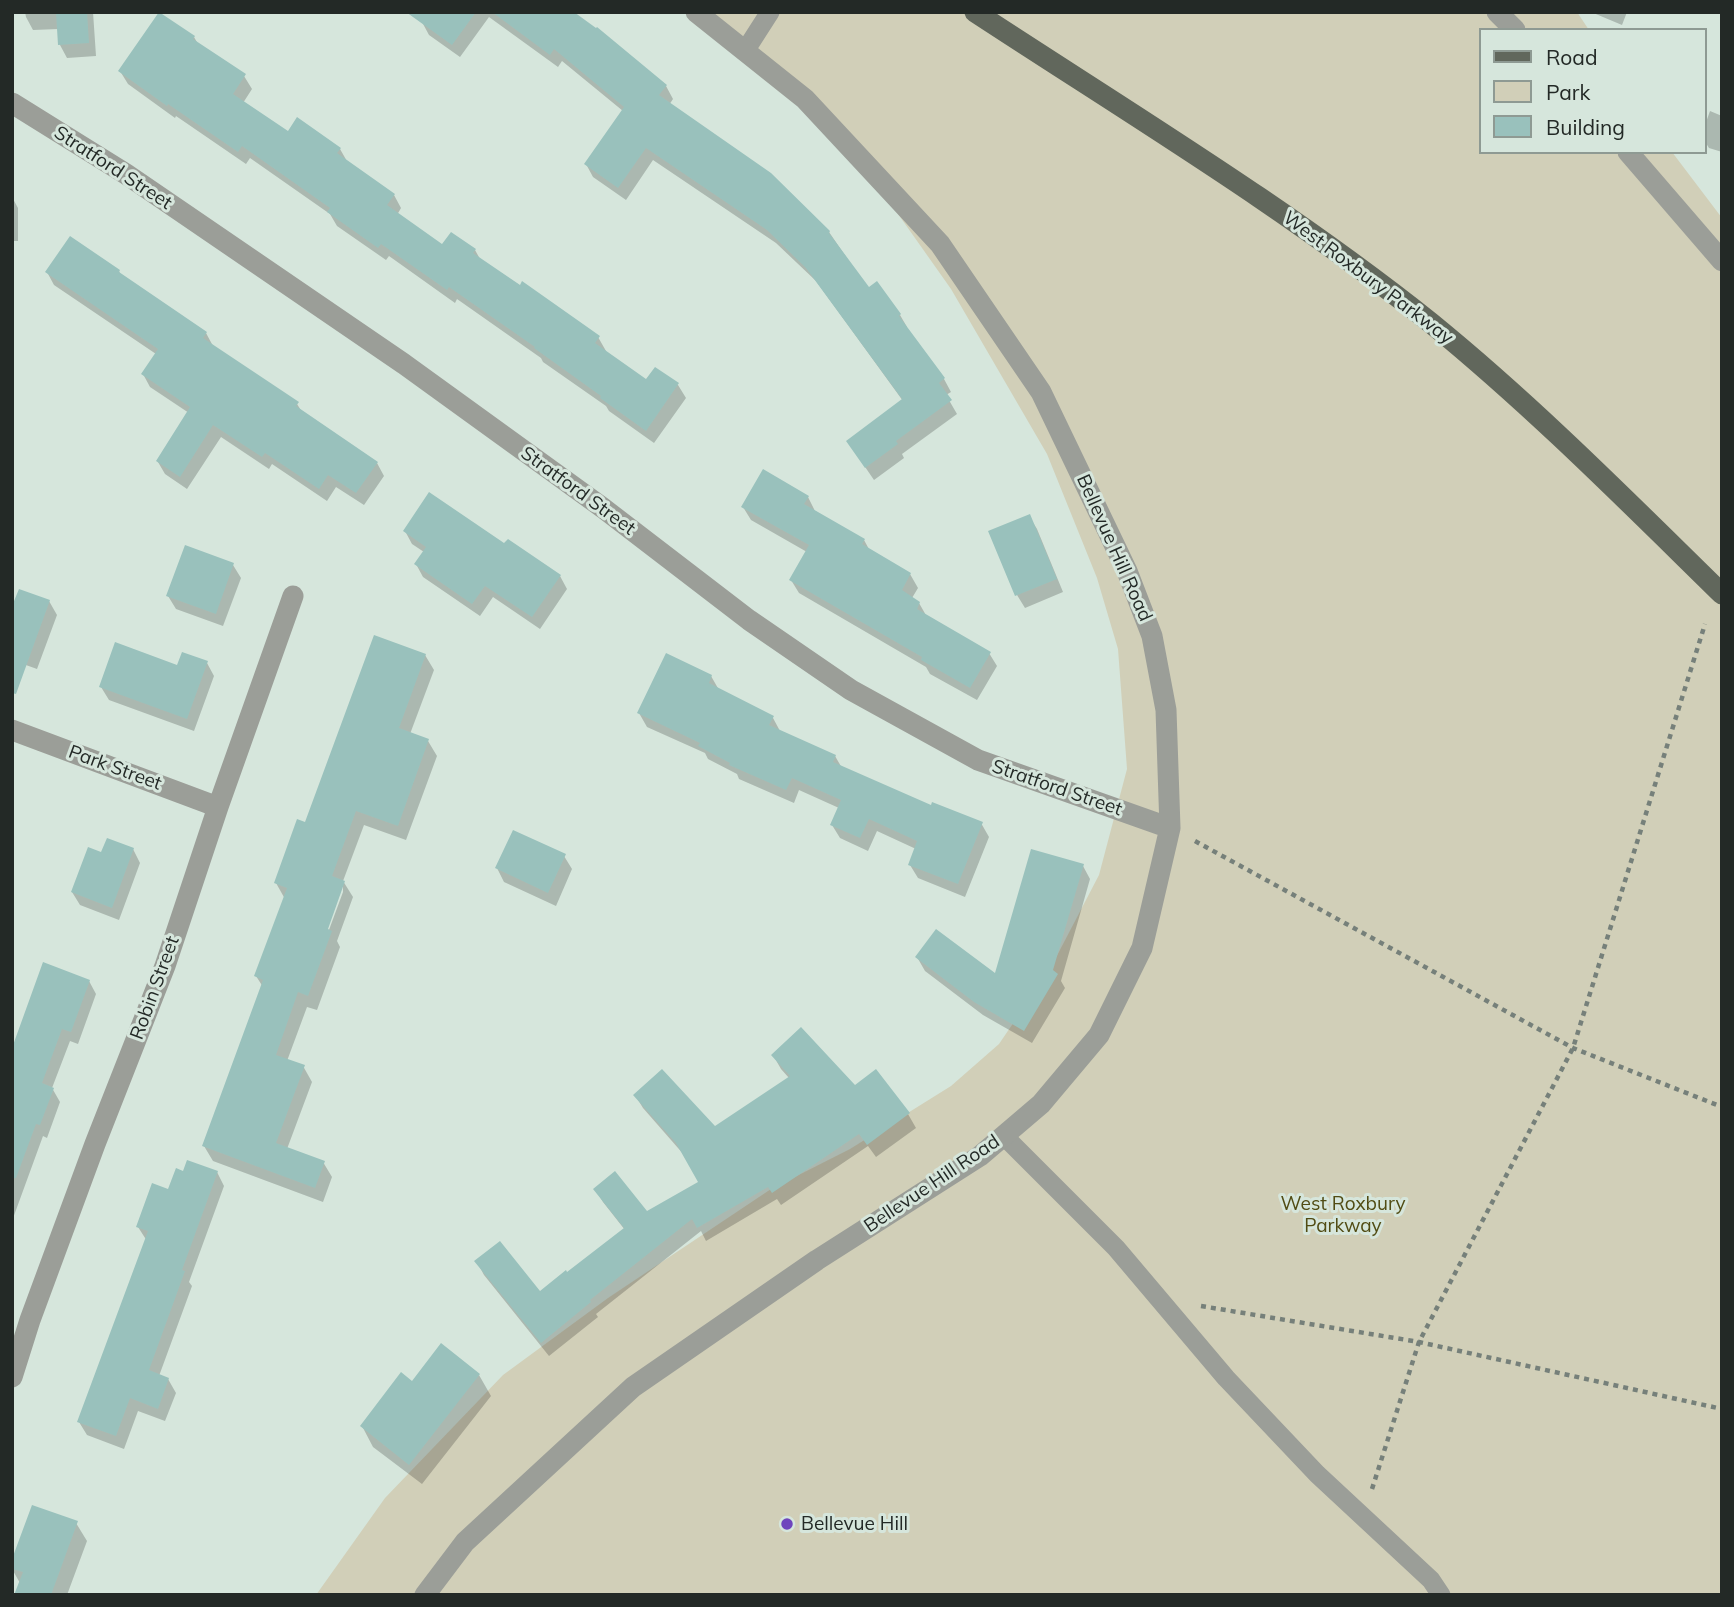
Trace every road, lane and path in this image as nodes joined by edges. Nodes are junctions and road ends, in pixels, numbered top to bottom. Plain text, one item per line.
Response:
1 (770, 12) edge
2 (975, 12) edge
3 (1497, 12) edge
4 (701, 16) edge
5 (1513, 28) edge
6 (745, 51) junction
7 (12, 103) edge
8 (1630, 154) edge
9 (1722, 261) edge
10 (1722, 594) edge
11 (293, 596) dead end
12 (1705, 624) dead end
13 (12, 730) edge
14 (218, 807) junction
15 (1170, 828) junction
16 (1573, 1048) junction
17 (1722, 1107) edge
18 (1004, 1136) junction
19 (1159, 1299) junction
20 (21, 1317) edge
21 (1419, 1342) junction
22 (12, 1377) edge
23 (1722, 1409) edge
24 (1363, 1516) junction
25 (425, 1595) edge
26 (1441, 1595) edge

1 - 6 lane
2 - 10 main road, West Roxbury Parkway
3 - 5 street
4 - 6 street, Bellevue Hill Road
6 - 15 street, Bellevue Hill Road
7 - 15 street, Stratford Street
8 - 9 street
11 - 14 street, Robin Street
12 - 16 path
13 - 14 street, Park Street
14 - 20 street, Robin Street
15 - 16 path
15 - 18 street, Bellevue Hill Road
16 - 17 path
16 - 21 path
18 - 19 lane
18 - 25 street, Bellevue Hill Road
19 - 21 path
19 - 24 lane
20 - 22 street, Robin Street
21 - 23 path
21 - 24 path
24 - 26 lane

